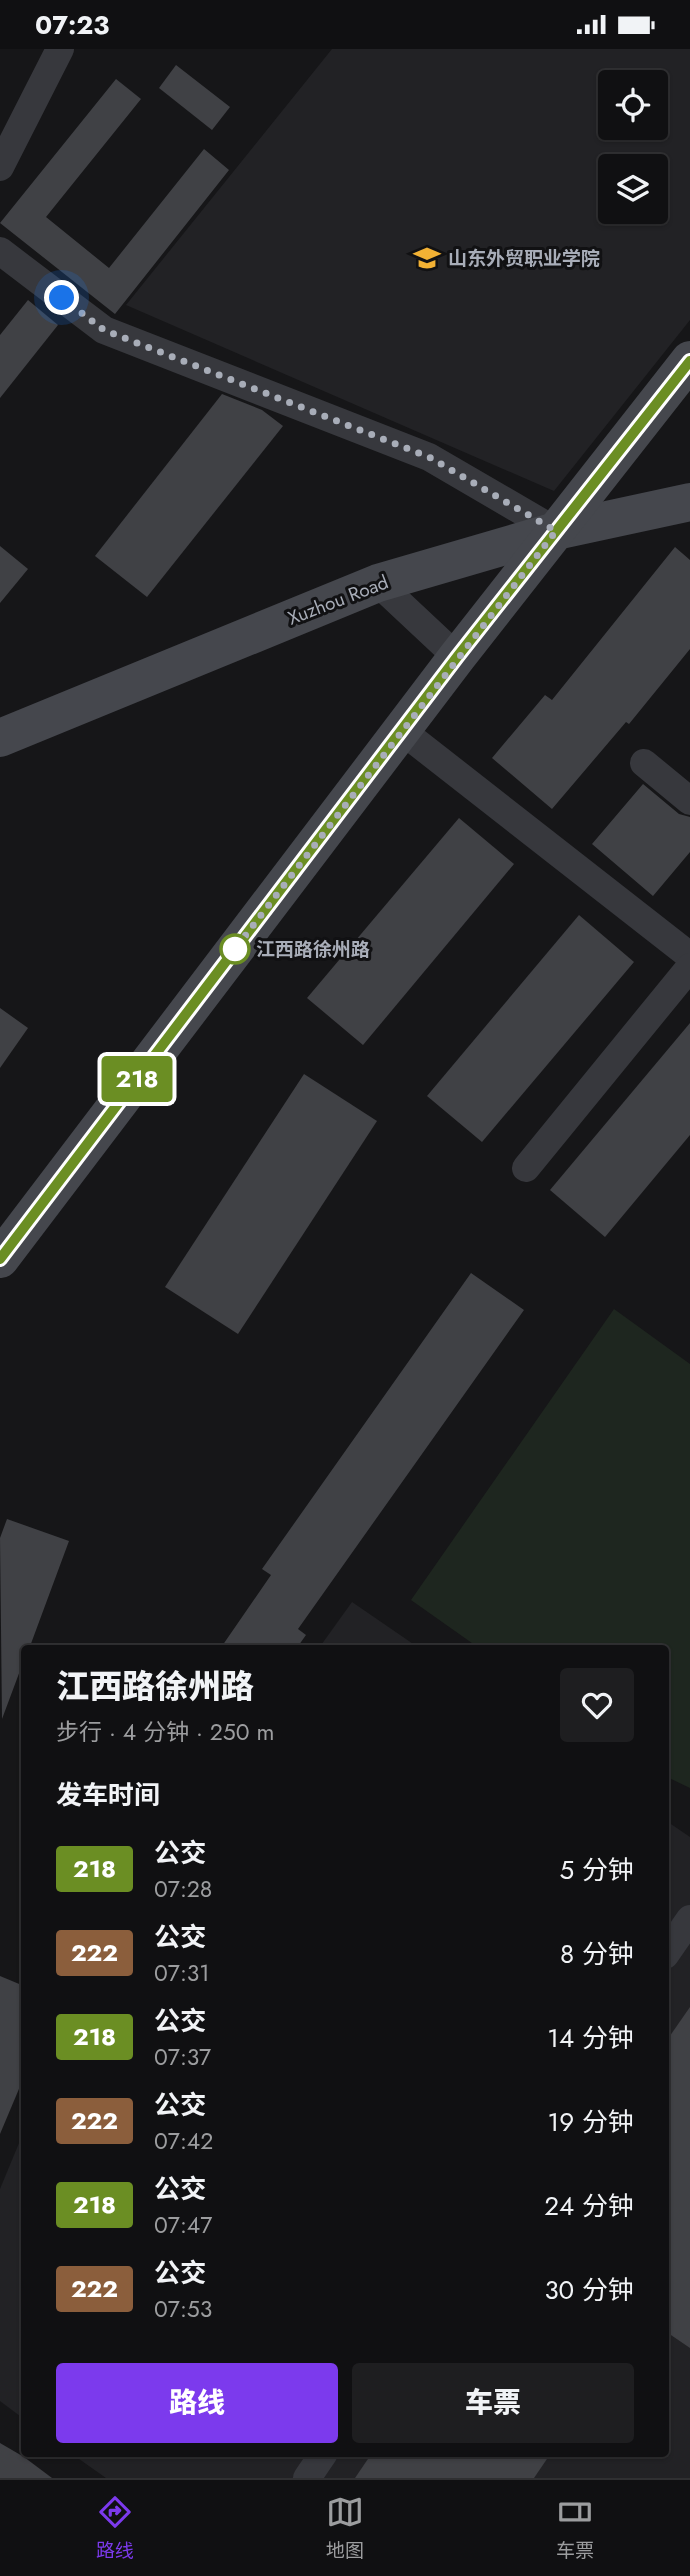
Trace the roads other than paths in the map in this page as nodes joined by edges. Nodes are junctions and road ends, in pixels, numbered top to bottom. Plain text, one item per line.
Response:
1 (60, 49) edge
2 (0, 167) edge
3 (0, 251) edge
4 (690, 361) edge
5 (690, 502) edge
6 (556, 531) junction
7 (378, 583) junction
8 (457, 657) junction
9 (401, 730) junction
10 (0, 738) edge
11 (644, 763) dead end
12 (690, 801) edge
13 (690, 956) edge
14 (690, 968) edge
15 (526, 1168) dead end
16 (0, 1259) edge
17 (690, 1919) edge
18 (669, 1949) edge
19 (321, 2457) edge
20 (307, 2478) edge

1 - 2 street
3 - 6 street
4 - 6 main road
5 - 6 main road, Xuzhou Road
6 - 7 main road, Xuzhou Road
6 - 8 main road
7 - 8 street
7 - 10 main road, Xuzhou Road
8 - 9 main road
9 - 13 street
9 - 16 main road
11 - 12 street
14 - 15 street
17 - 18 street
19 - 20 street

